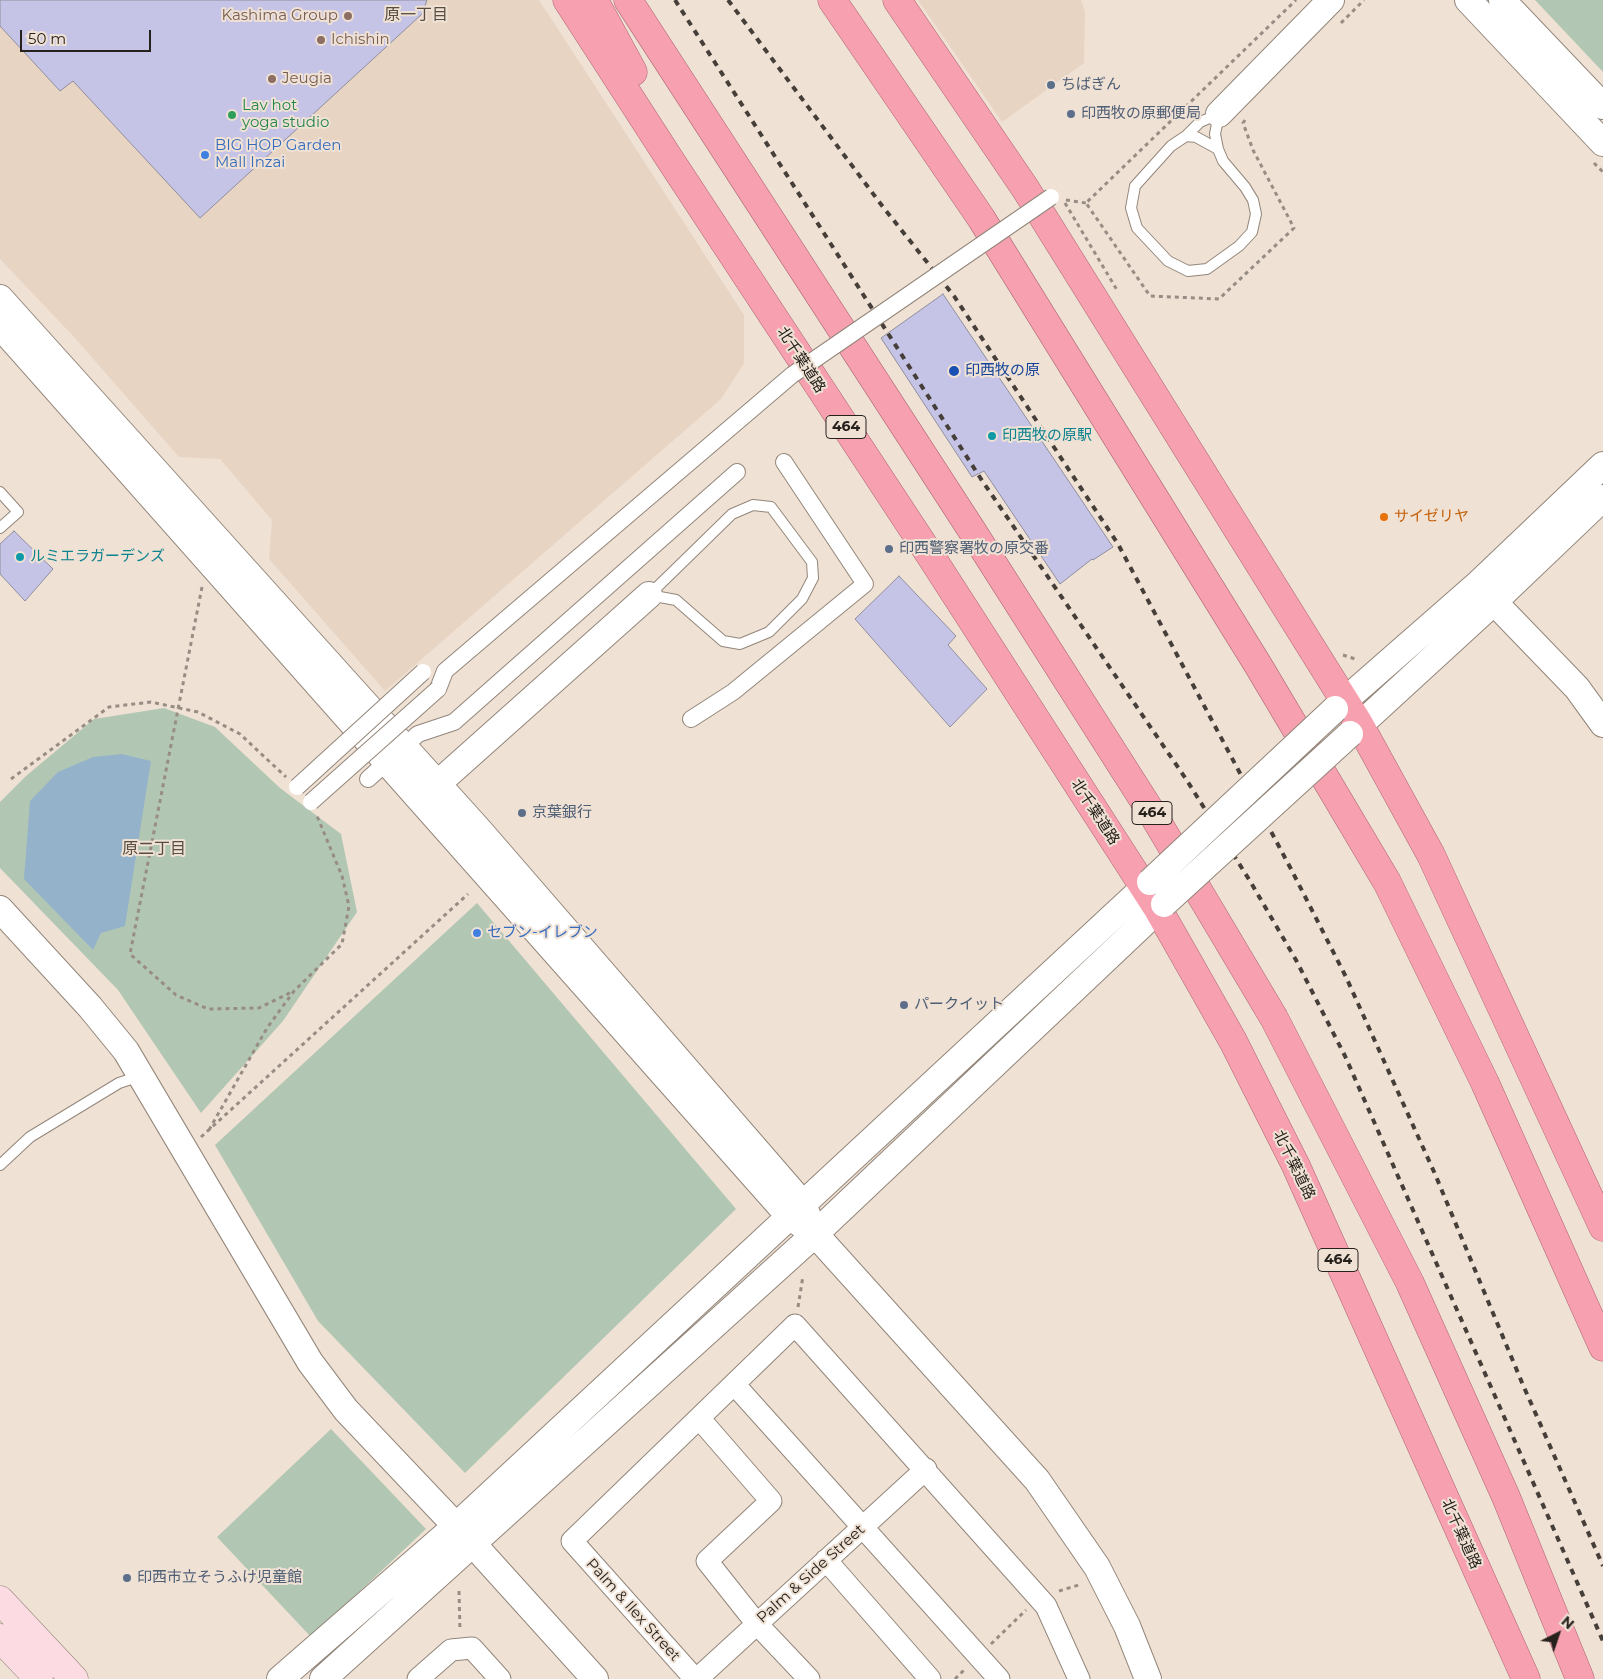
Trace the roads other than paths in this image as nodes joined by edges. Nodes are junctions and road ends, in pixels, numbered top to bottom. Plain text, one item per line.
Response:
1 (567, 0) edge
2 (594, 0) edge
3 (628, 0) edge
4 (832, 0) edge
5 (895, 0) edge
6 (1331, 0) edge
7 (1468, 0) edge
8 (1502, 0) edge
9 (1603, 106) edge
10 (1219, 114) junction
11 (1186, 136) junction
12 (1603, 143) edge
13 (1218, 150) junction
14 (668, 158) junction
15 (1057, 198) road end
16 (0, 298) edge
17 (0, 326) edge
18 (784, 462) dead end
19 (1603, 465) edge
20 (737, 472) dead end
21 (0, 492) edge
22 (1603, 498) edge
23 (0, 528) edge
24 (649, 594) junction
25 (1494, 602) junction
26 (445, 671) junction
27 (1339, 705) junction
28 (691, 719) dead end
29 (1603, 724) edge
30 (1355, 729) junction
31 (387, 762) junction
32 (429, 791) junction
33 (1154, 895) junction
34 (0, 910) edge
35 (141, 1076) junction
36 (0, 1165) edge
37 (796, 1210) junction
38 (1603, 1227) edge
39 (815, 1234) junction
40 (1603, 1347) edge
41 (734, 1384) junction
42 (699, 1418) junction
43 (926, 1469) junction
44 (862, 1528) junction
45 (465, 1535) junction
46 (826, 1560) junction
47 (0, 1600) edge
48 (757, 1624) junction
49 (0, 1638) edge
50 (39, 1679) edge
51 (74, 1679) edge
52 (280, 1679) edge
53 (323, 1679) edge
54 (418, 1679) edge
55 (500, 1679) edge
56 (595, 1679) edge
57 (696, 1679) edge
58 (809, 1679) edge
59 (930, 1679) edge
60 (998, 1679) edge
61 (1079, 1679) edge
62 (1148, 1679) edge
63 (1526, 1679) edge
64 (1580, 1679) edge

1 - 14 highway, 北千葉道路 / 464
2 - 14 highway
3 - 64 highway, 464
4 - 40 highway
5 - 27 highway
6 - 10 street
7 - 12 street
8 - 9 street
10 - 11 lane
10 - 13 lane
11 - 13 lane
11 - 13 lane
14 - 33 highway, 北千葉道路 / 464
15 - 26 street, bridge
16 - 31 street
17 - 31 street
18 - 28 street
19 - 27 street
20 - 31 street
21 - 23 lane
22 - 25 street
24 - 24 lane
24 - 32 street
25 - 29 street
25 - 30 street
26 - 26 street, bridge
27 - 30 highway
27 - 33 street, bridge
30 - 33 street, bridge
30 - 38 highway
31 - 32 street
32 - 37 street
33 - 37 street
33 - 39 street
33 - 63 highway, 北千葉道路 / 464
34 - 35 street
35 - 36 lane
35 - 45 street
37 - 39 street
37 - 45 street
39 - 45 street
39 - 62 street
41 - 42 street
41 - 43 street
41 - 44 street
42 - 48 street
42 - 57 street, Palm & Ilex Street
43 - 44 street, Palm & Side Street
43 - 61 street
44 - 46 street, Palm & Side Street
44 - 60 street
45 - 52 street
45 - 53 street
45 - 56 street
46 - 48 street, Palm & Side Street
46 - 59 street
47 - 51 main road
48 - 57 street, Palm & Side Street
48 - 58 street
49 - 50 main road
54 - 55 street

